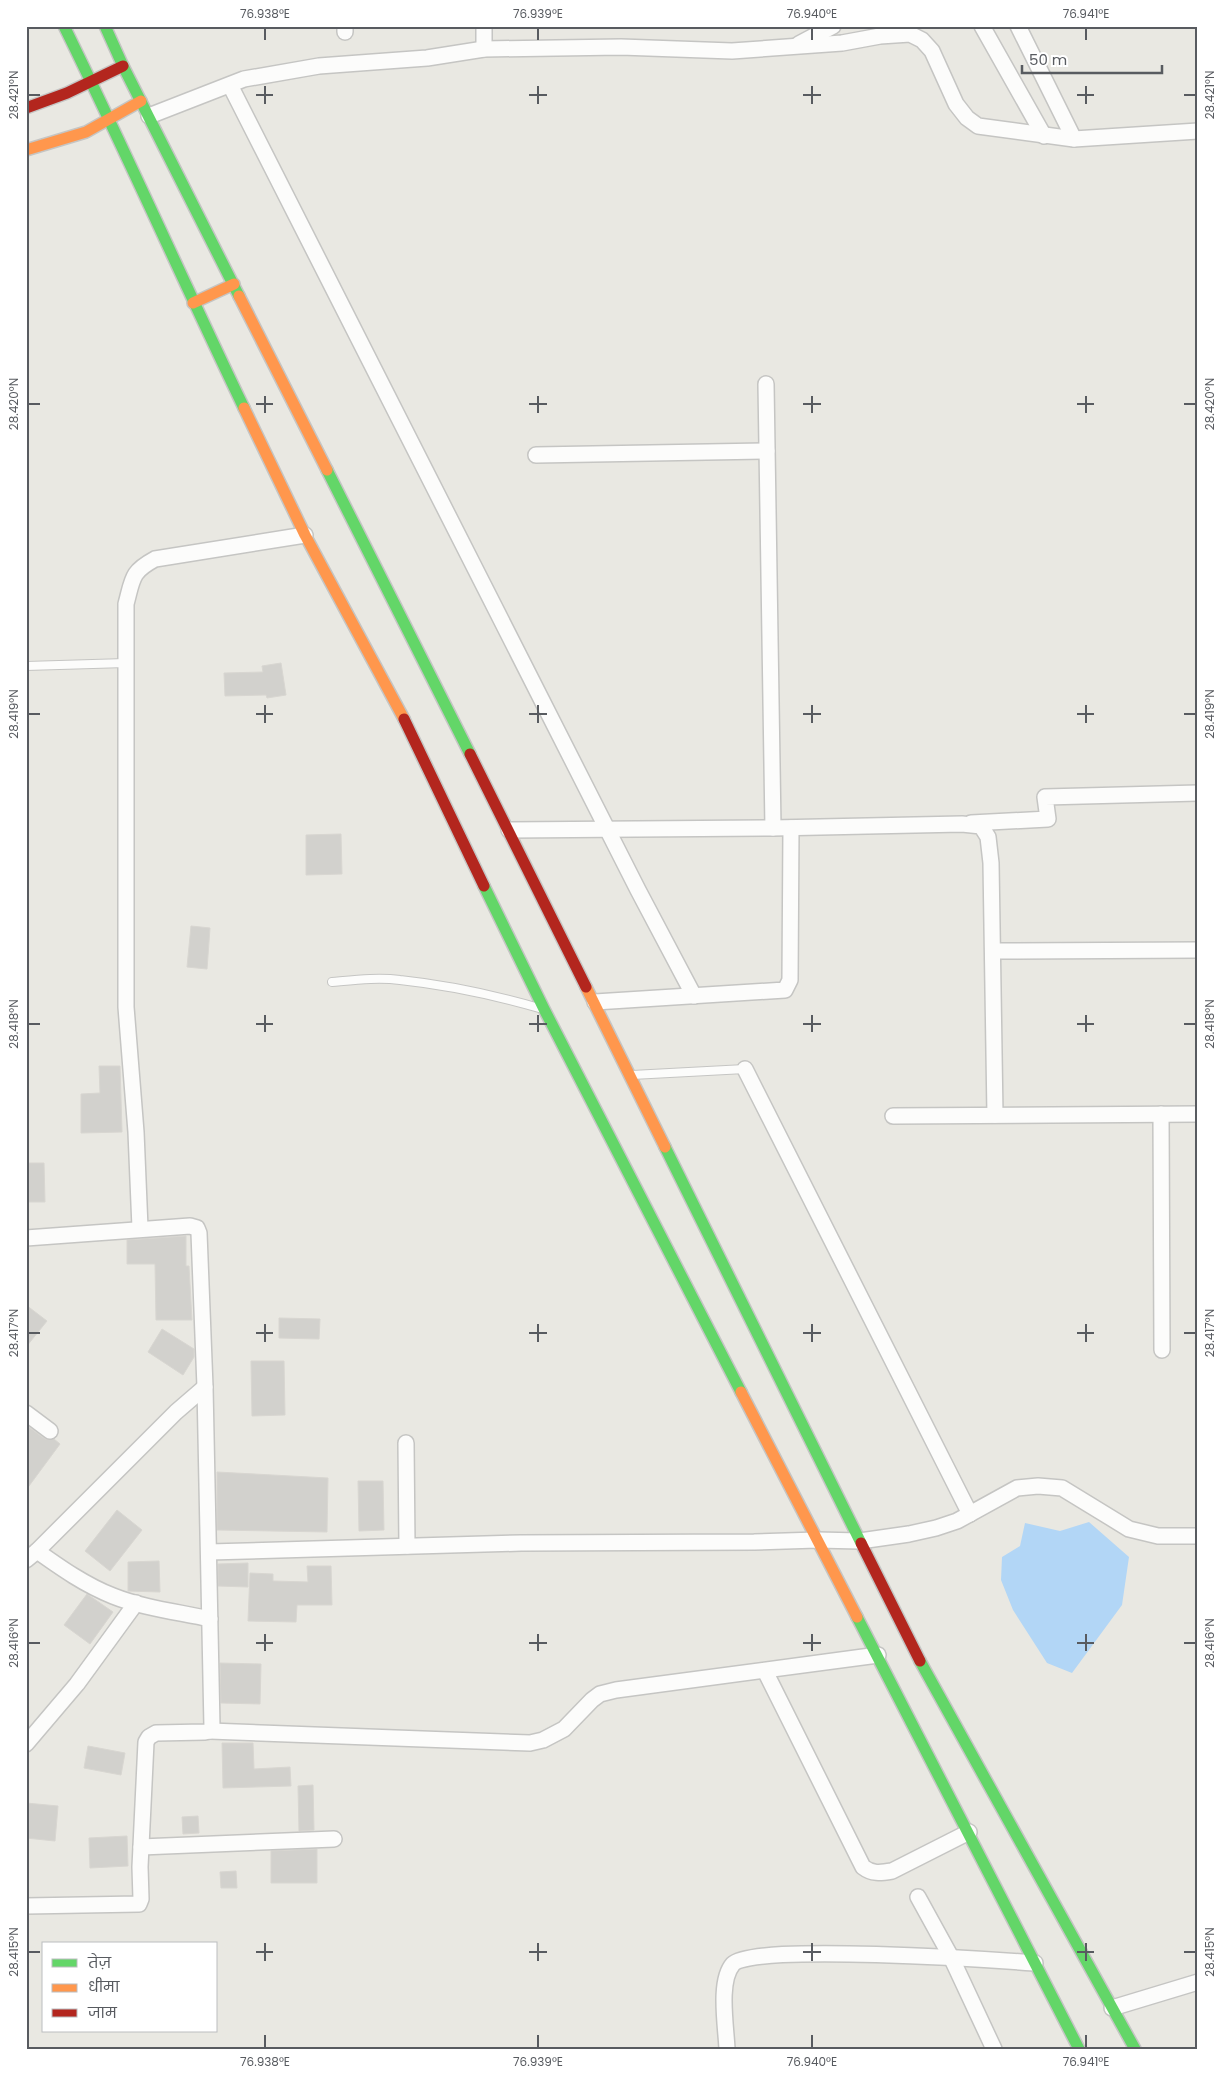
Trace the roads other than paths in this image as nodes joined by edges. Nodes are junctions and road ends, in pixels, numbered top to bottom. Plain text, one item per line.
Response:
1 (64, 26) edge
2 (105, 26) edge
3 (484, 26) edge
4 (833, 26) edge
5 (896, 26) edge
6 (982, 26) edge
7 (1018, 26) edge
8 (880, 36) junction
9 (793, 47) junction
10 (484, 49) junction
11 (123, 66) junction
12 (92, 81) junction
13 (230, 85) junction
14 (141, 101) junction
15 (26, 108) edge
16 (149, 116) junction
17 (110, 119) junction
18 (1198, 131) edge
19 (1044, 136) junction
20 (1074, 139) junction
21 (26, 150) edge
22 (234, 284) junction
23 (193, 303) junction
24 (766, 384) dead end
25 (767, 451) junction
26 (536, 455) dead end
27 (305, 535) junction
28 (126, 664) junction
29 (26, 666) edge
30 (1198, 793) edge
31 (962, 824) junction
32 (772, 828) junction
33 (791, 828) junction
34 (607, 829) junction
35 (509, 830) junction
36 (1198, 950) edge
37 (993, 951) junction
38 (332, 982) dead end
39 (694, 996) junction
40 (595, 1002) junction
41 (544, 1009) junction
42 (745, 1069) joint
43 (630, 1075) junction
44 (1161, 1114) junction
45 (1198, 1114) edge
46 (995, 1115) junction
47 (894, 1116) dead end
48 (140, 1228) junction
49 (26, 1238) edge
50 (1162, 1350) dead end
51 (205, 1387) junction
52 (26, 1413) edge
53 (50, 1431) dead end
54 (406, 1443) dead end
55 (970, 1514) junction
56 (1198, 1536) edge
57 (817, 1540) junction
58 (860, 1541) junction
59 (407, 1546) junction
60 (209, 1552) junction
61 (31, 1555) edge
62 (136, 1603) junction
63 (210, 1619) junction
64 (878, 1655) junction
65 (765, 1671) junction
66 (210, 1731) junction
67 (26, 1744) edge
68 (969, 1832) junction
69 (334, 1839) dead end
70 (141, 1847) junction
71 (918, 1896) dead end
72 (26, 1906) edge
73 (951, 1957) junction
74 (1035, 1963) junction
75 (1198, 1982) edge
76 (1112, 2008) junction
77 (727, 2049) edge
78 (994, 2049) edge
79 (1079, 2049) edge
80 (1135, 2049) edge

1 - 12 street
2 - 11 street
3 - 10 street
4 - 9 street
5 - 8 street
6 - 19 street
7 - 20 street
8 - 9 street
8 - 19 street
9 - 10 street
10 - 13 street
11 - 12 street
11 - 14 street
12 - 15 street
12 - 17 street
13 - 16 street
13 - 34 street
14 - 16 street
14 - 17 street
16 - 22 street
17 - 21 street
17 - 23 street
18 - 20 street
19 - 20 street
22 - 23 street
22 - 35 street
23 - 27 street
24 - 25 street
25 - 26 street
25 - 32 street
27 - 28 street
27 - 41 street
28 - 29 lane
28 - 48 street
30 - 31 street
31 - 33 street
31 - 37 street
32 - 33 street
32 - 34 street
33 - 39 street
34 - 35 street
34 - 39 street
35 - 40 street
36 - 37 street
37 - 46 street
38 - 41 lane
39 - 40 street
40 - 43 street
41 - 57 street
42 - 43 lane
42 - 55 street
43 - 58 street
44 - 45 street
44 - 46 street
44 - 50 street
46 - 47 street
48 - 49 street
48 - 51 street
51 - 60 street
51 - 61 street
52 - 53 street
54 - 59 street
55 - 56 street
55 - 58 street
57 - 58 street
57 - 59 street
57 - 64 street
58 - 76 street
59 - 60 street
60 - 63 street
61 - 62 street
62 - 63 street
62 - 67 street
63 - 66 street
64 - 65 street
64 - 68 street
65 - 66 street
65 - 68 street
66 - 70 street
68 - 74 street
69 - 70 street
70 - 72 street
71 - 73 street
73 - 74 street
73 - 77 street
73 - 78 street
74 - 79 street
75 - 76 street
76 - 80 street

